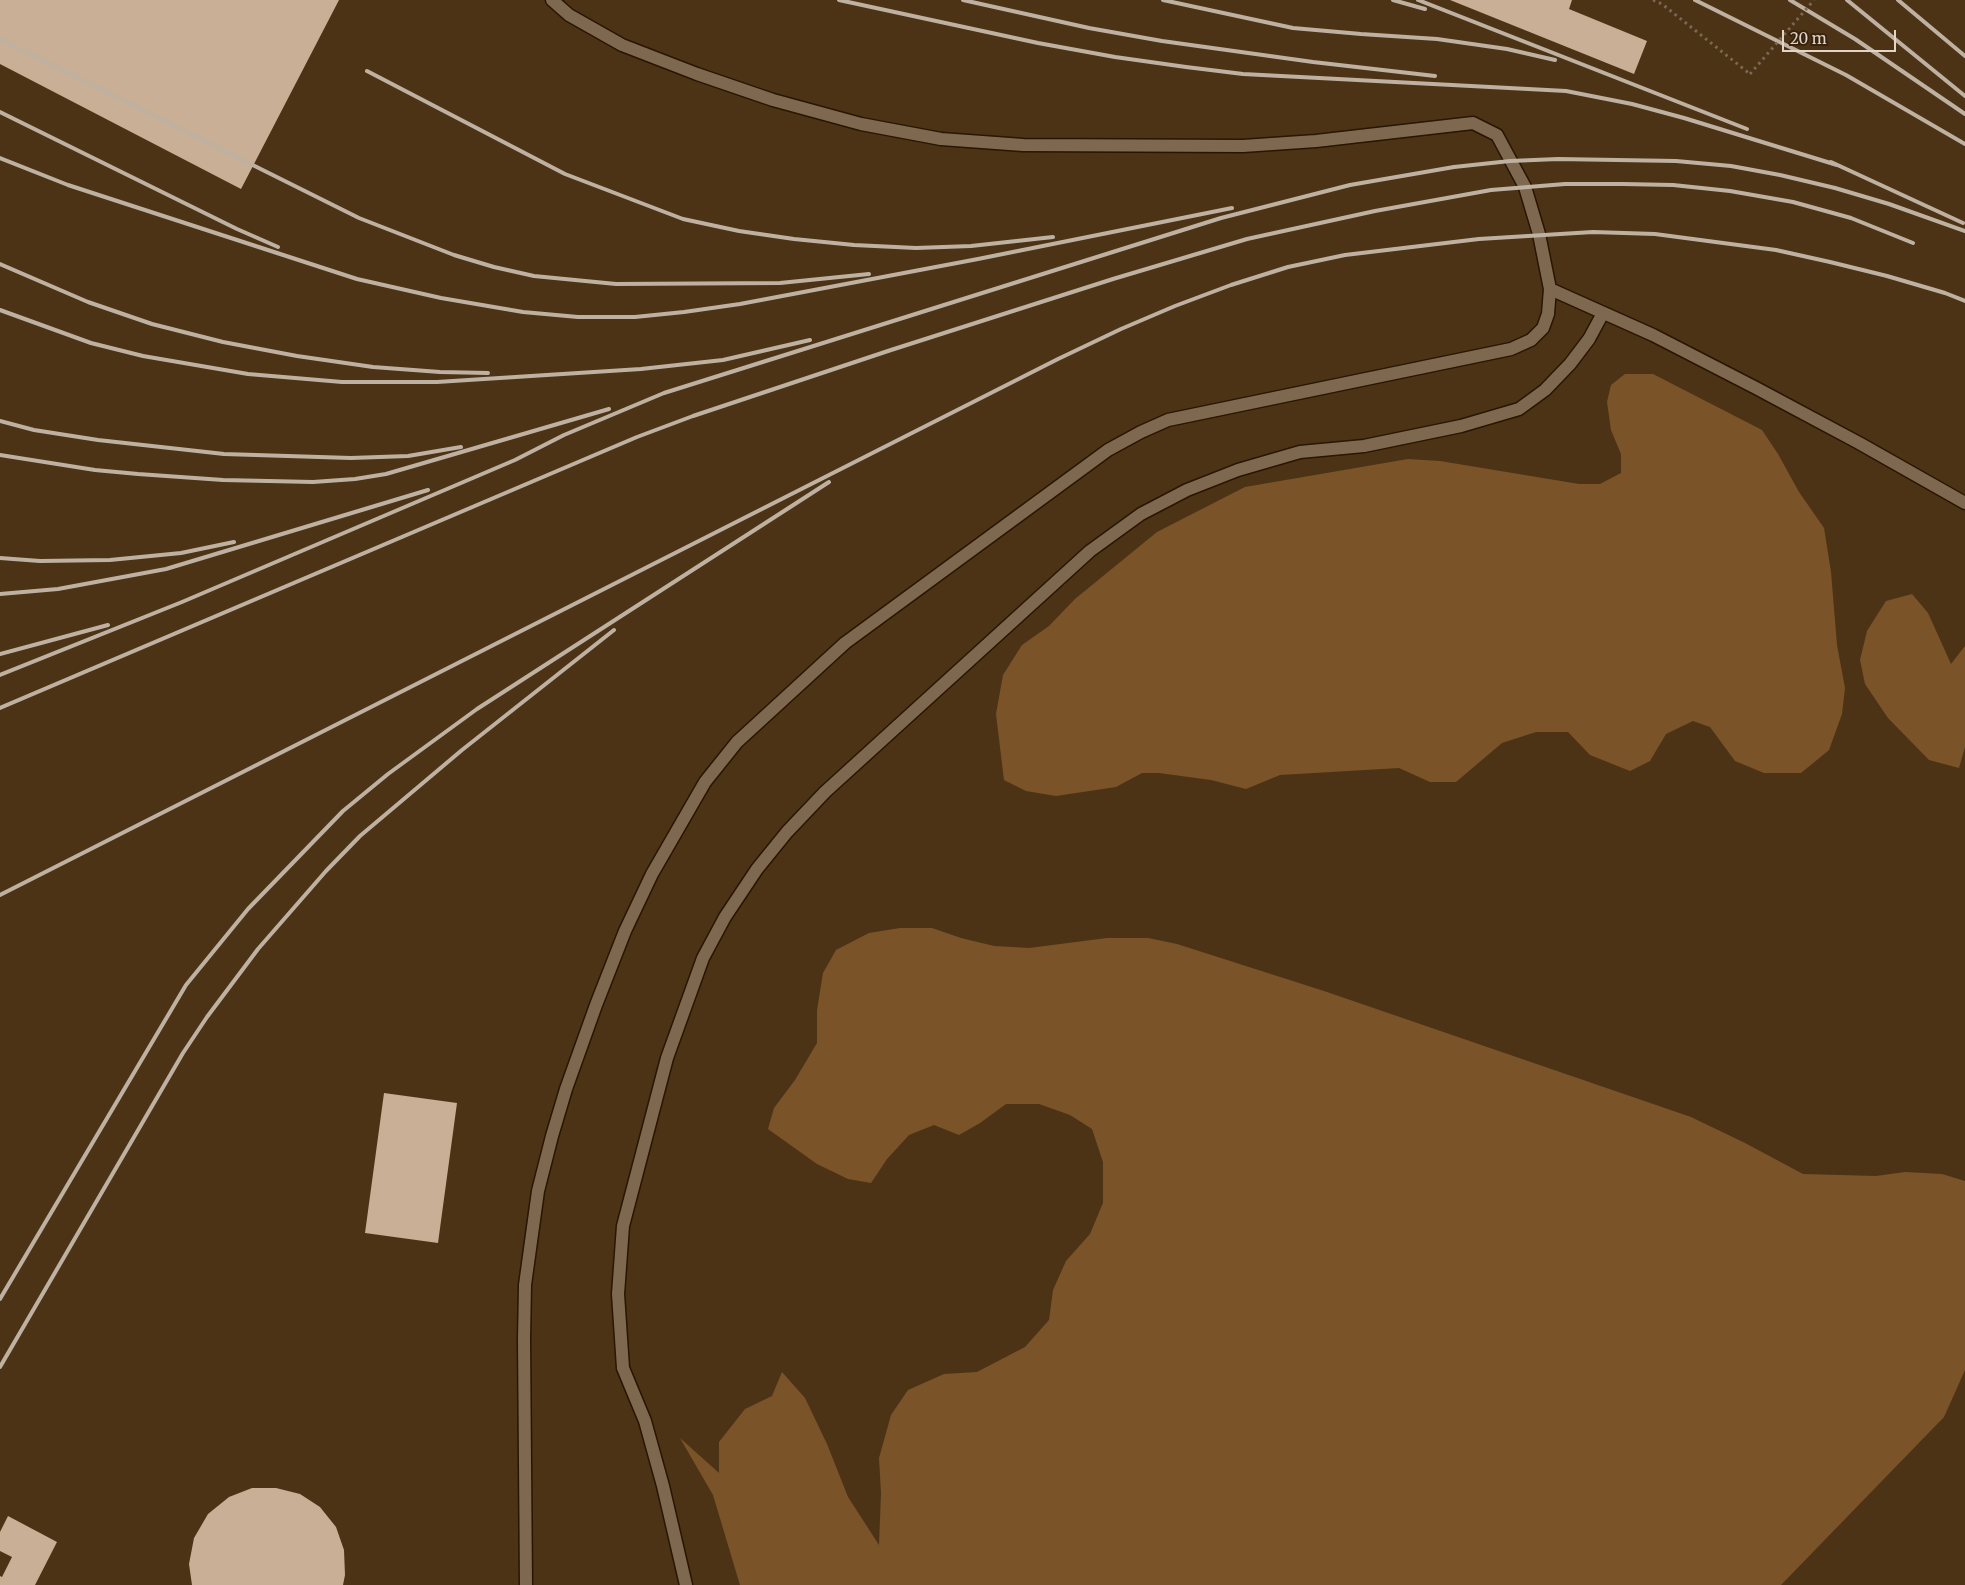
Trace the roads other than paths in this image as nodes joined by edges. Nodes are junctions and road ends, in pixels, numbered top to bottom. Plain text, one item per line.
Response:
1 (552, 0) edge
2 (1550, 289) junction
3 (1603, 313) junction
4 (1965, 503) edge
5 (526, 1585) edge
6 (686, 1585) edge

1 - 2 lane
2 - 3 lane
2 - 5 lane
3 - 4 lane
3 - 6 lane

